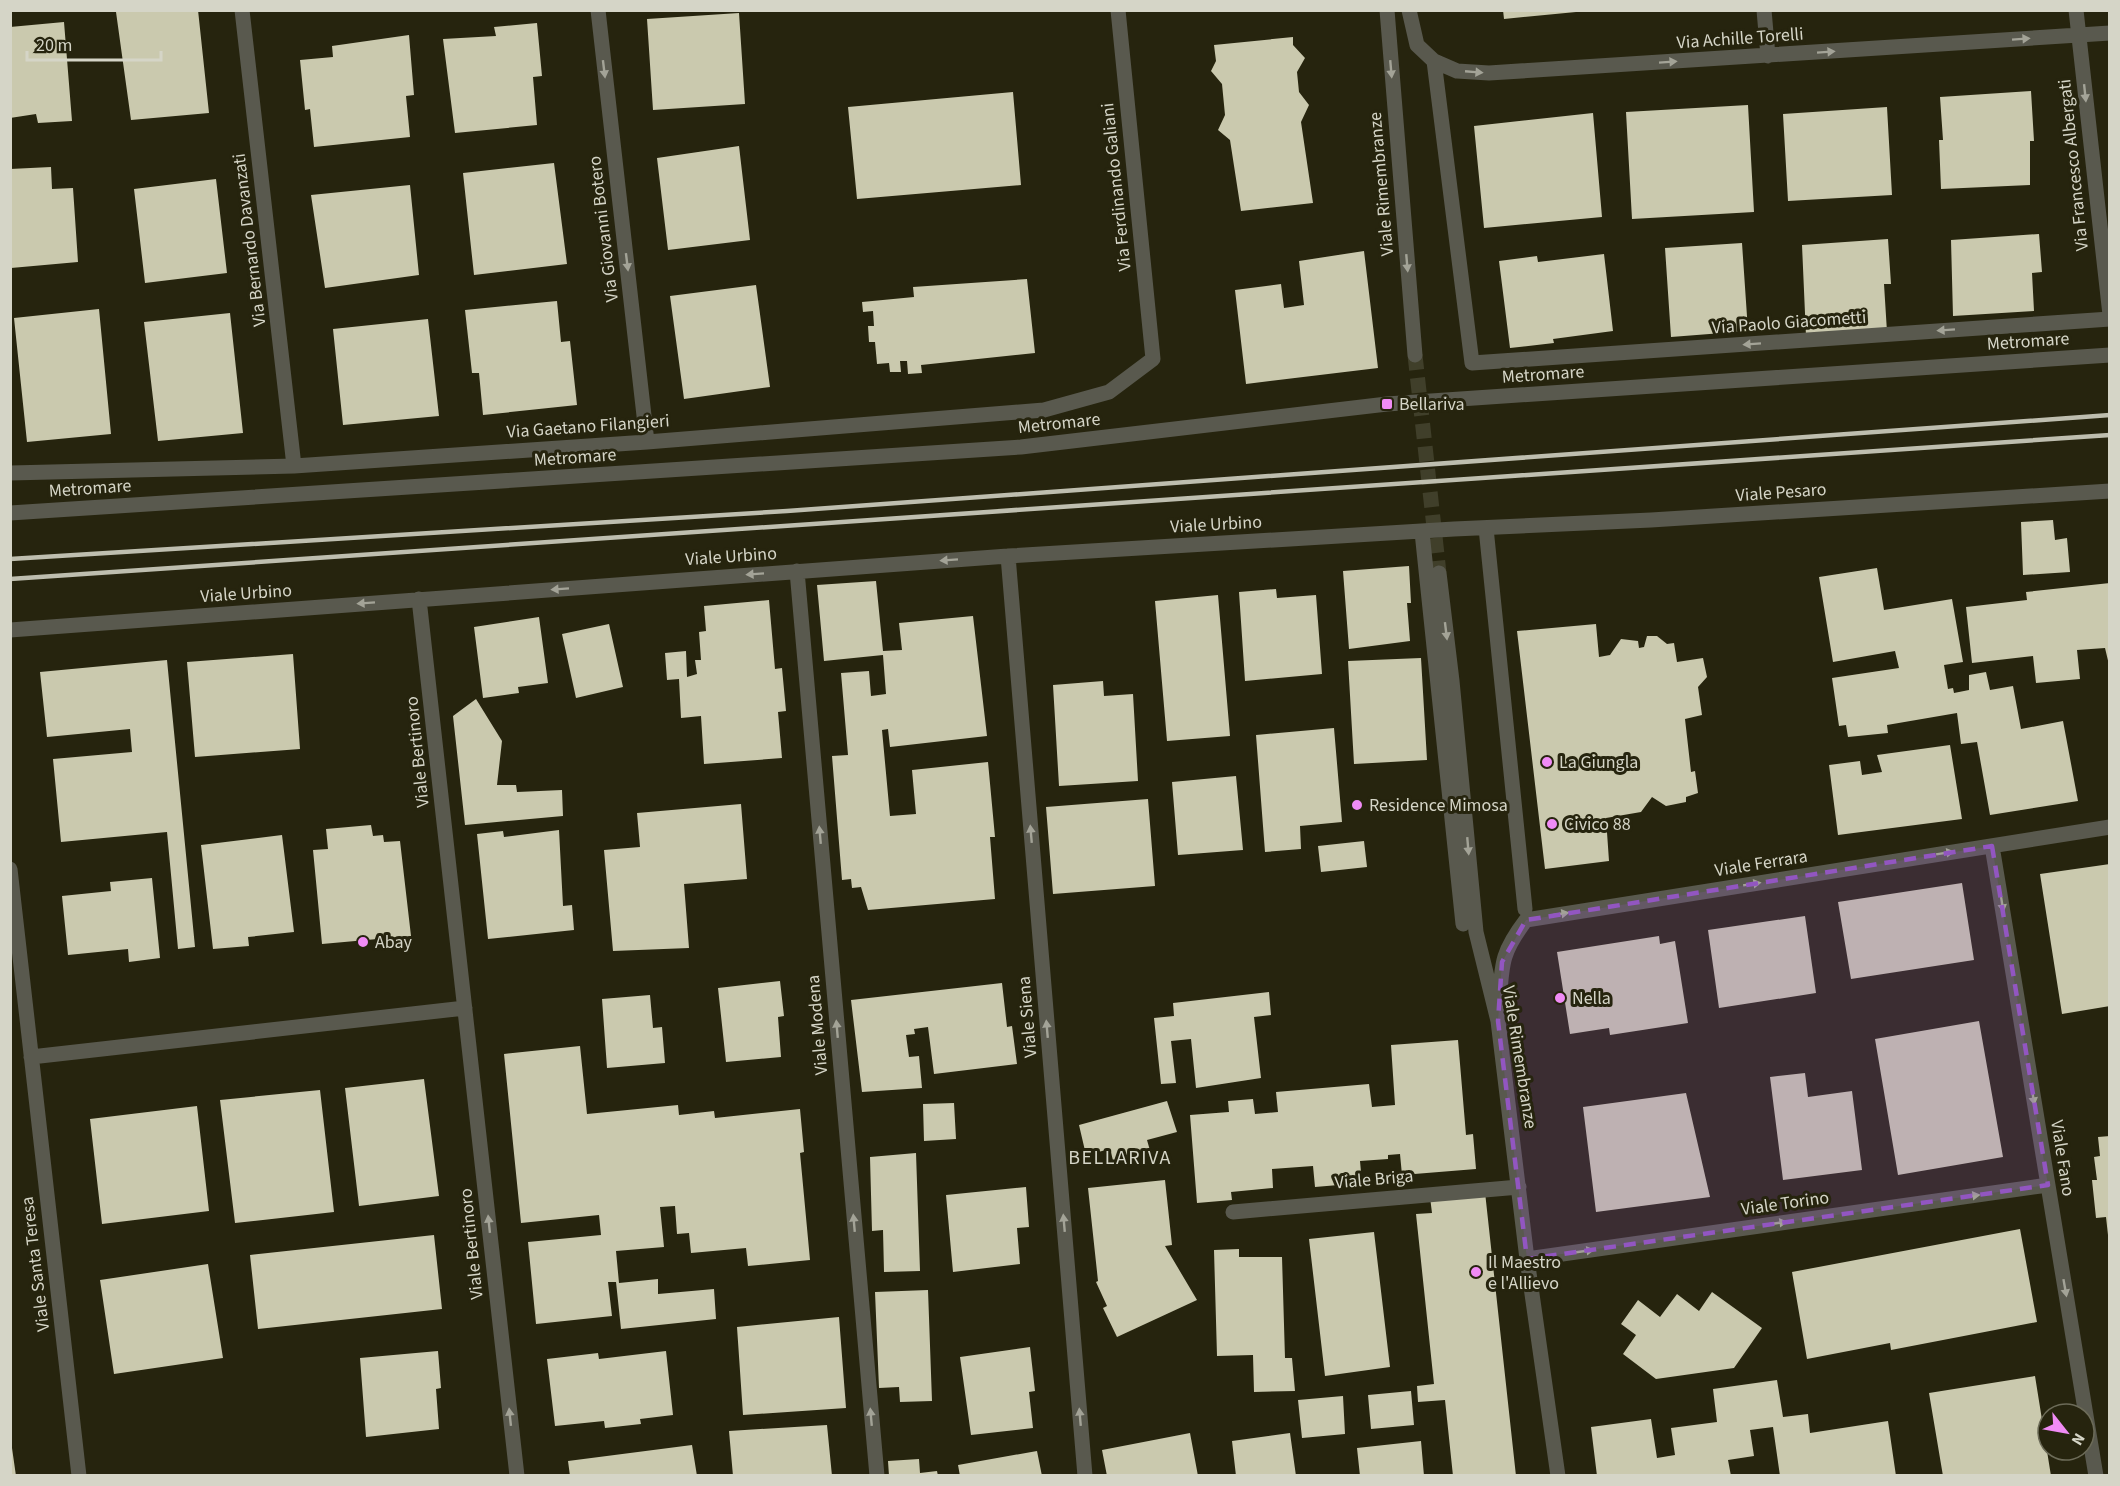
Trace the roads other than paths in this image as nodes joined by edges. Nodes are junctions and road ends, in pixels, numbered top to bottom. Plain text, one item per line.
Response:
1 (242, 10) edge
2 (598, 10) edge
3 (1118, 10) edge
4 (1388, 10) edge
5 (1409, 10) edge
6 (1764, 10) edge
7 (2076, 10) edge
8 (2109, 33) edge
9 (2078, 35) junction
10 (1768, 56) junction
11 (1434, 61) junction
12 (2109, 317) edge
13 (1415, 354) tunnel mouth
14 (2109, 355) edge
15 (1153, 359) joint
16 (647, 442) junction
17 (294, 466) junction
18 (10, 473) edge
19 (2109, 491) edge
20 (10, 513) edge
21 (1486, 528) junction
22 (1455, 529) joint
23 (1422, 532) junction
24 (1008, 556) junction
25 (796, 571) junction
26 (1439, 573) tunnel mouth
27 (419, 599) junction
28 (10, 630) edge
29 (2109, 827) edge
30 (1992, 846) junction
31 (10, 869) edge
32 (1525, 909) dead end
33 (1463, 924) dead end
34 (465, 1008) junction
35 (1498, 1021) junction
36 (31, 1057) junction
37 (2048, 1185) junction
38 (1519, 1186) junction
39 (1233, 1212) dead end
40 (1527, 1259) junction
41 (79, 1476) edge
42 (517, 1476) edge
43 (877, 1476) edge
44 (1085, 1476) edge
45 (1558, 1476) edge
46 (2097, 1476) edge

1 - 17 street, Via Bernardo Davanzati
2 -> 16 street, Via Giovanni Botero
3 - 15 street, Via Ferdinando Galiani
4 -> 13 street, Viale Rimembranze
5 - 11 street
6 - 10 street
7 - 9 street, Via Francesco Albergati
8 - 9 street, Via Achille Torelli
10 -> 9 street, Via Achille Torelli
9 -> 12 street, Via Francesco Albergati
11 -> 10 street, Via Achille Torelli
12 -> 11 street, Via Paolo Giacometti
14 - 20 street, Metromare
15 - 16 street, Via Gaetano Filangieri
16 - 17 street, Via Gaetano Filangieri
17 - 18 street, Via Gaetano Filangieri
19 - 21 street, Viale Pesaro
21 - 22 street, Viale Pesaro
21 - 32 street
22 - 23 street, Viale Urbino
23 - 24 street, Viale Urbino
23 - 33 street
24 -> 25 street, Viale Urbino
44 -> 24 street, Viale Siena
25 -> 27 street, Viale Urbino
43 -> 25 street, Viale Modena
26 -> 35 street, Viale Rimembranze
27 -> 28 street, Viale Urbino
27 - 34 street, Viale Bertinoro
29 - 30 street, Viale Ferrara
35 -> 30 street, Viale Ferrara
30 -> 37 street, Viale Fano
31 - 36 street, Viale Santa Teresa
34 - 36 street
42 -> 34 street, Viale Bertinoro
35 - 38 street, Viale Rimembranze
36 - 41 street, Viale Santa Teresa
40 -> 37 street, Viale Torino
37 -> 46 street, Viale Fano
38 - 39 street, Viale Briga
38 - 40 street, Viale Rimembranze
40 - 45 street, Viale Rimembranze

